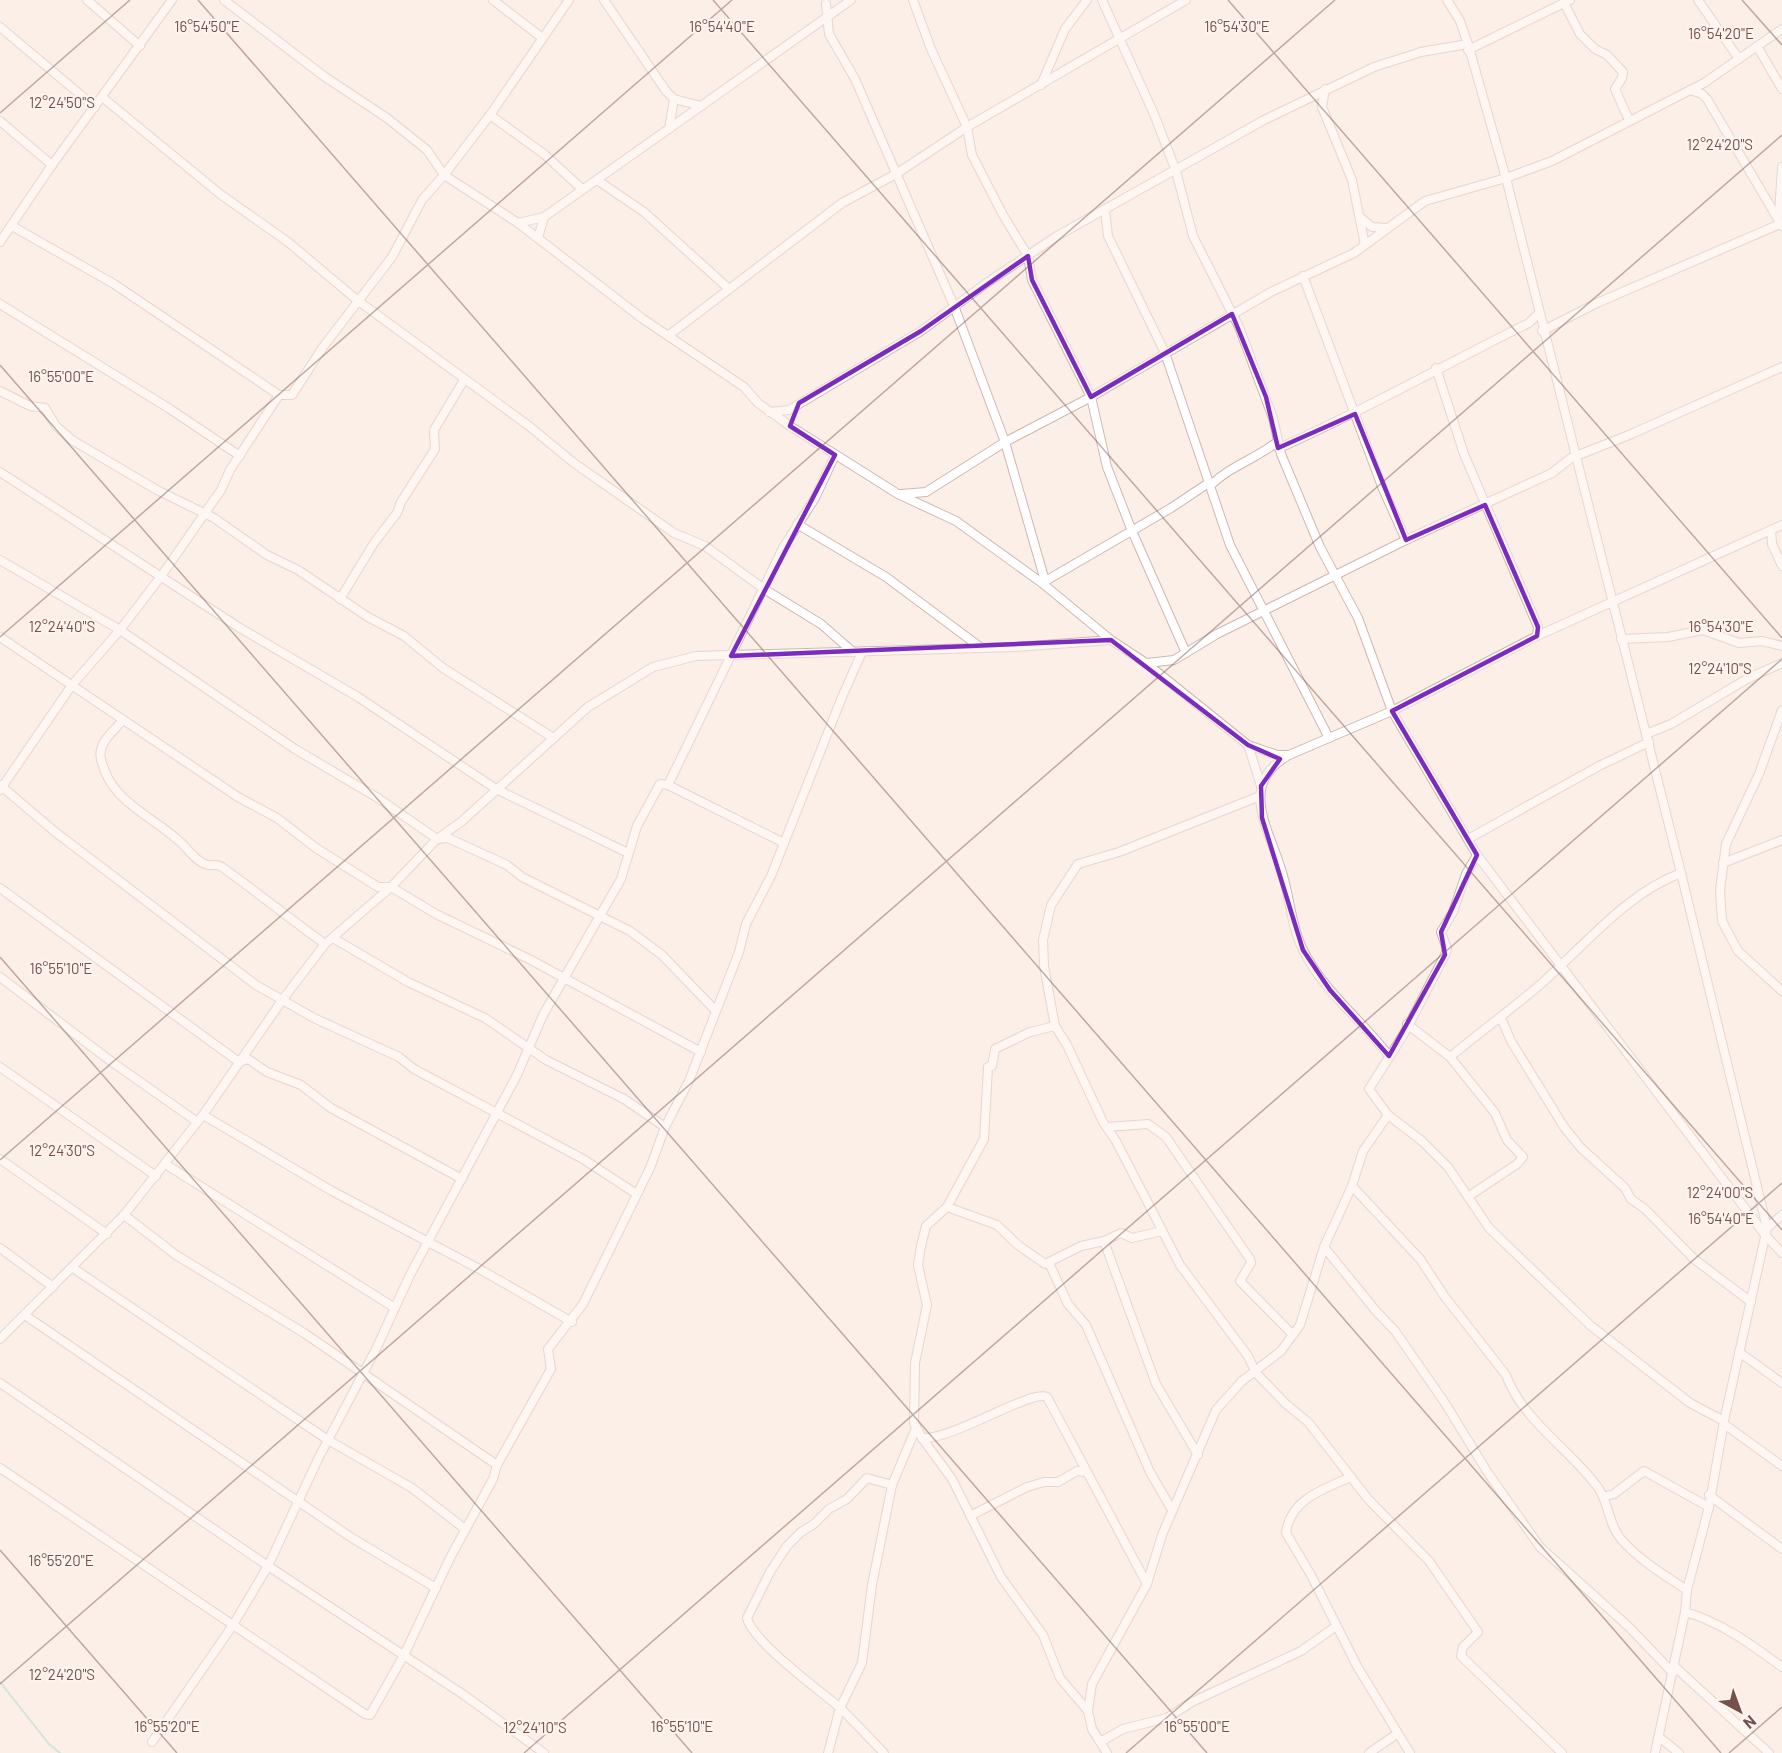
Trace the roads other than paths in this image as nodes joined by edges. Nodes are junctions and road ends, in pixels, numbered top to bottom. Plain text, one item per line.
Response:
1 (87, 0) edge
2 (172, 0) edge
3 (224, 0) edge
4 (493, 0) edge
5 (569, 0) edge
6 (604, 0) edge
7 (851, 0) edge
8 (913, 0) edge
9 (1087, 0) edge
10 (1102, 0) edge
11 (1185, 0) edge
12 (1447, 0) edge
13 (1698, 0) edge
14 (824, 2) edge
15 (1561, 3) edge
16 (837, 9) junction
17 (828, 16) junction
18 (816, 26) junction
19 (0, 27) edge
20 (1782, 30) edge
21 (829, 34) junction
22 (541, 37) junction
23 (1119, 39) junction
24 (140, 46) junction
25 (1758, 46) junction
26 (1468, 47) junction
27 (1739, 59) junction
28 (1041, 86) junction
29 (1325, 89) junction
30 (1782, 89) edge
31 (1690, 90) junction
32 (102, 98) junction
33 (1307, 98) junction
34 (674, 99) junction
35 (701, 106) junction
36 (1322, 106) junction
37 (95, 107) junction
38 (490, 114) junction
39 (1629, 120) junction
40 (0, 121) edge
41 (967, 127) junction
42 (669, 129) junction
43 (52, 165) junction
44 (1782, 167) edge
45 (1176, 171) junction
46 (896, 174) junction
47 (444, 175) junction
48 (1506, 178) junction
49 (597, 180) junction
50 (582, 189) junction
51 (1105, 210) junction
52 (1779, 214) edge
53 (1360, 216) junction
54 (544, 217) junction
55 (518, 223) junction
56 (1781, 225) edge
57 (12, 226) junction
58 (1386, 228) junction
59 (538, 238) junction
60 (0, 242) edge
61 (1365, 245) junction
62 (1028, 256) junction
63 (1303, 276) junction
64 (729, 289) junction
65 (357, 300) junction
66 (0, 304) edge
67 (954, 306) junction
68 (1232, 314) junction
69 (1538, 314) junction
70 (1529, 323) junction
71 (1542, 328) junction
72 (669, 335) junction
73 (1165, 352) junction
74 (1782, 367) edge
75 (1436, 368) junction
76 (464, 380) junction
77 (0, 391) edge
78 (279, 395) junction
79 (1091, 397) junction
80 (799, 403) junction
81 (770, 412) junction
82 (1355, 414) junction
83 (790, 426) junction
84 (1005, 442) junction
85 (1279, 448) junction
86 (835, 454) junction
87 (240, 456) junction
88 (1575, 457) junction
89 (1567, 463) junction
90 (1577, 467) junction
91 (0, 472) edge
92 (1207, 472) junction
93 (1222, 475) junction
94 (1211, 484) junction
95 (898, 494) junction
96 (1485, 505) junction
97 (204, 514) junction
98 (797, 524) junction
99 (1782, 525) edge
100 (1771, 530) junction
101 (1132, 531) junction
102 (1406, 540) junction
103 (0, 561) edge
104 (1782, 566) edge
105 (162, 575) junction
106 (1334, 576) junction
107 (1044, 582) junction
108 (764, 589) junction
109 (340, 599) junction
110 (1612, 603) junction
111 (1264, 613) junction
112 (120, 630) junction
113 (1537, 631) junction
114 (0, 637) edge
115 (1622, 639) junction
116 (1111, 640) junction
117 (1782, 646) edge
118 (981, 647) junction
119 (858, 652) junction
120 (1186, 653) junction
121 (731, 656) junction
122 (1146, 663) junction
123 (1782, 663) edge
124 (72, 685) junction
125 (1782, 710) edge
126 (1392, 711) junction
127 (123, 720) junction
128 (552, 737) junction
129 (1329, 738) junction
130 (1647, 738) junction
131 (1248, 745) junction
132 (1290, 755) junction
133 (668, 785) junction
134 (1261, 786) junction
135 (1, 787) edge
136 (496, 789) junction
137 (1260, 796) junction
138 (1467, 838) junction
139 (437, 839) junction
140 (1782, 840) edge
141 (784, 843) junction
142 (628, 853) junction
143 (1477, 855) junction
144 (1723, 863) junction
145 (1682, 873) junction
146 (391, 887) junction
147 (0, 888) edge
148 (600, 915) junction
149 (333, 938) junction
150 (325, 944) junction
151 (1560, 965) junction
152 (0, 977) edge
153 (563, 980) junction
154 (1782, 992) edge
155 (283, 999) junction
156 (715, 1010) junction
157 (1501, 1018) junction
158 (1407, 1024) junction
159 (1054, 1026) junction
160 (530, 1047) junction
161 (701, 1052) junction
162 (1389, 1056) junction
163 (1450, 1057) junction
164 (239, 1062) junction
165 (0, 1067) edge
166 (497, 1112) junction
167 (1388, 1115) junction
168 (199, 1118) junction
169 (665, 1127) junction
170 (1107, 1127) junction
171 (0, 1159) edge
172 (165, 1164) junction
173 (156, 1176) junction
174 (462, 1179) junction
175 (1352, 1186) junction
176 (635, 1193) junction
177 (1469, 1196) junction
178 (947, 1207) junction
179 (124, 1215) junction
180 (1782, 1215) edge
181 (1162, 1231) junction
182 (1766, 1232) junction
183 (107, 1234) junction
184 (1104, 1242) junction
185 (429, 1243) junction
186 (1324, 1247) junction
187 (0, 1248) edge
188 (1782, 1253) edge
189 (1048, 1263) junction
190 (73, 1268) junction
191 (53, 1287) junction
192 (1751, 1302) junction
193 (395, 1308) junction
194 (26, 1316) junction
195 (572, 1322) junction
196 (1293, 1335) junction
197 (0, 1340) edge
198 (1739, 1352) junction
199 (1256, 1373) junction
200 (362, 1375) junction
201 (0, 1383) edge
202 (1782, 1383) edge
203 (1724, 1422) junction
204 (916, 1428) junction
205 (922, 1438) junction
206 (328, 1440) junction
207 (1198, 1455) junction
208 (497, 1465) junction
209 (1782, 1466) edge
210 (0, 1468) edge
211 (1086, 1472) junction
212 (1351, 1477) junction
213 (892, 1485) junction
214 (1709, 1494) junction
215 (1603, 1497) junction
216 (300, 1502) junction
217 (1709, 1508) junction
218 (1172, 1510) junction
219 (970, 1516) junction
220 (465, 1529) junction
221 (1782, 1549) edge
222 (268, 1566) junction
223 (1147, 1584) junction
224 (436, 1588) junction
225 (1687, 1590) junction
226 (1685, 1612) junction
227 (233, 1625) junction
228 (1335, 1627) junction
229 (404, 1655) junction
230 (1782, 1667) edge
231 (1674, 1670) junction
232 (840, 1708) junction
233 (1088, 1711) junction
234 (1397, 1734) junction
235 (1659, 1737) junction
236 (152, 1742) dead end
237 (1100, 1742) junction
238 (544, 1753) edge
239 (828, 1753) edge
240 (884, 1753) edge
241 (1107, 1753) edge
242 (1369, 1753) edge
243 (1410, 1753) edge
244 (1562, 1753) edge
245 (1655, 1753) edge
246 (1679, 1753) edge
247 (1768, 1753) edge

1 - 24 street
2 - 24 street
3 - 47 street
4 - 22 street
5 - 22 street
6 - 34 street
7 - 16 street
8 - 41 street
9 - 28 street
10 - 23 street
11 - 23 street
12 - 26 street
13 - 27 street
14 - 16 street
14 - 17 street
15 - 26 street
15 - 39 street
16 - 17 street
17 - 18 street
17 - 21 street
18 - 21 street
18 - 35 street
19 - 37 street
20 - 25 street
21 - 46 street
22 - 38 street
23 - 28 street
23 - 45 street
24 - 32 street
25 - 27 street
25 - 30 street
26 - 29 street
26 - 48 street
27 - 31 street
28 - 41 street
29 - 33 street
29 - 36 street
31 - 39 street
31 - 52 street
32 - 37 street
32 - 65 street
33 - 36 street
33 - 45 street
34 - 35 street
34 - 42 street
35 - 42 street
36 - 53 street
37 - 43 street
38 - 47 street
38 - 50 street
39 - 48 street
40 - 43 street
41 - 46 street
41 - 62 street
42 - 49 street
43 - 57 street
44 - 52 street
45 - 51 street
45 - 68 street
46 - 64 street
46 - 67 street
47 - 55 street
47 - 65 street
48 - 58 street
48 - 69 street
49 - 50 street
49 - 64 street
50 - 54 street
51 - 62 street
51 - 73 street
52 - 56 street
53 - 58 street
53 - 61 street
54 - 55 street
54 - 59 street
55 - 59 street
56 - 71 street
57 - 60 street
57 - 78 street
58 - 61 street
59 - 72 street
61 - 63 street
62 - 67 street
62 - 79 street
63 - 68 street
63 - 82 street
64 - 72 street
65 - 76 street
65 - 78 street
66 - 87 street
67 - 80 street
67 - 84 street
68 - 73 street
68 - 85 street
69 - 70 street
69 - 71 street
70 - 71 street
70 - 75 street
71 - 88 street
72 - 81 street
73 - 79 street
73 - 92 street
74 - 88 street
75 - 82 street
75 - 96 street
76 - 108 street
76 - 109 street
77 - 97 street
78 - 87 street
79 - 84 street
79 - 101 street
80 - 81 street
80 - 83 street
81 - 83 street
82 - 85 street
82 - 102 street
83 - 86 street
84 - 95 street
84 - 107 street
85 - 93 street
85 - 106 street
86 - 95 street
86 - 98 street
87 - 97 street
88 - 89 street
88 - 90 street
89 - 90 street
89 - 96 street
90 - 110 street
91 - 105 street
92 - 93 street
92 - 94 street
93 - 94 street
94 - 101 street
94 - 111 street
95 - 107 street
96 - 102 street
96 - 113 street
97 - 105 street
97 - 109 street
98 - 108 street
98 - 118 street
99 - 100 street
100 - 104 street
100 - 110 street
101 - 107 street
101 - 120 street
102 - 106 street
103 - 112 street
105 - 112 street
105 - 136 street
106 - 111 street
106 - 126 street
107 - 116 street
108 - 119 street
108 - 121 street
109 - 128 street
110 - 113 street
110 - 115 street
111 - 120 street
111 - 129 street
112 - 124 street
112 - 139 street
113 - 126 street
114 - 124 street
115 - 117 street
115 - 130 street
116 - 118 street
116 - 122 street
118 - 119 street
119 - 121 street
119 - 141 street
120 - 122 street
121 - 128 street
121 - 133 street
122 - 131 street
123 - 130 street
124 - 127 street
124 - 135 street
125 - 144 street
126 - 129 street
126 - 138 street
127 - 146 street
127 - 150 street
128 - 136 street
129 - 132 street
130 - 138 street
130 - 145 street
131 - 132 street
131 - 134 street
132 - 134 street
133 - 141 street
133 - 142 street
134 - 137 street
135 - 155 street
136 - 139 street
136 - 142 street
137 - 159 street
137 - 162 street
138 - 143 street
139 - 146 street
139 - 148 street
140 - 144 street
141 - 156 street
142 - 148 street
143 - 151 street
143 - 158 street
144 - 154 street
145 - 151 street
145 - 182 street
146 - 149 street
146 - 153 street
147 - 164 street
148 - 153 street
148 - 156 street
149 - 150 street
149 - 160 street
150 - 155 street
151 - 157 street
151 - 182 street
152 - 168 street
153 - 160 street
153 - 161 street
155 - 164 street
155 - 166 street
156 - 161 street
157 - 163 street
157 - 192 street
158 - 162 street
158 - 163 street
159 - 170 street
159 - 178 street
160 - 166 street
160 - 169 street
161 - 169 street
162 - 167 street
163 - 177 street
164 - 168 street
164 - 174 street
165 - 173 street
166 - 174 street
166 - 176 street
167 - 175 street
167 - 177 street
168 - 172 street
168 - 185 street
169 - 176 street
170 - 181 street
170 - 196 street
171 - 183 street
172 - 173 street
172 - 193 street
173 - 179 street
174 - 185 street
175 - 186 street
175 - 215 street
176 - 195 street
177 - 203 street
178 - 189 street
178 - 204 street
179 - 183 street
179 - 200 street
180 - 182 street
181 - 184 street
181 - 199 street
182 - 188 street
182 - 192 street
183 - 190 street
184 - 189 street
184 - 207 street
185 - 193 street
185 - 195 street
186 - 196 street
186 - 231 street
187 - 191 street
189 - 218 street
190 - 191 street
190 - 206 street
191 - 194 street
192 - 198 street
193 - 200 street
194 - 197 street
194 - 216 street
195 - 208 street
196 - 199 street
198 - 202 street
198 - 203 street
199 - 207 street
199 - 212 street
200 - 206 street
200 - 208 street
201 - 222 street
203 - 209 street
203 - 214 street
204 - 205 street
204 - 213 street
205 - 211 street
205 - 219 street
206 - 216 street
206 - 220 street
207 - 218 street
208 - 220 street
210 - 227 street
211 - 219 street
211 - 223 street
212 - 228 street
212 - 244 street
213 - 232 street
213 - 232 street
214 - 217 street
214 - 221 street
215 - 217 street
215 - 225 street
216 - 222 street
216 - 224 street
217 - 225 street
218 - 223 street
219 - 233 street
220 - 224 street
222 - 227 street
222 - 229 street
223 - 233 street
224 - 229 street
225 - 226 street
226 - 230 street
226 - 231 street
227 - 229 street
227 - 236 street
228 - 234 street
228 - 237 street
229 - 238 street
231 - 235 street
231 - 247 street
232 - 239 street
232 - 240 street
233 - 237 street
234 - 242 street
234 - 243 street
235 - 245 street
235 - 246 street
237 - 241 street

